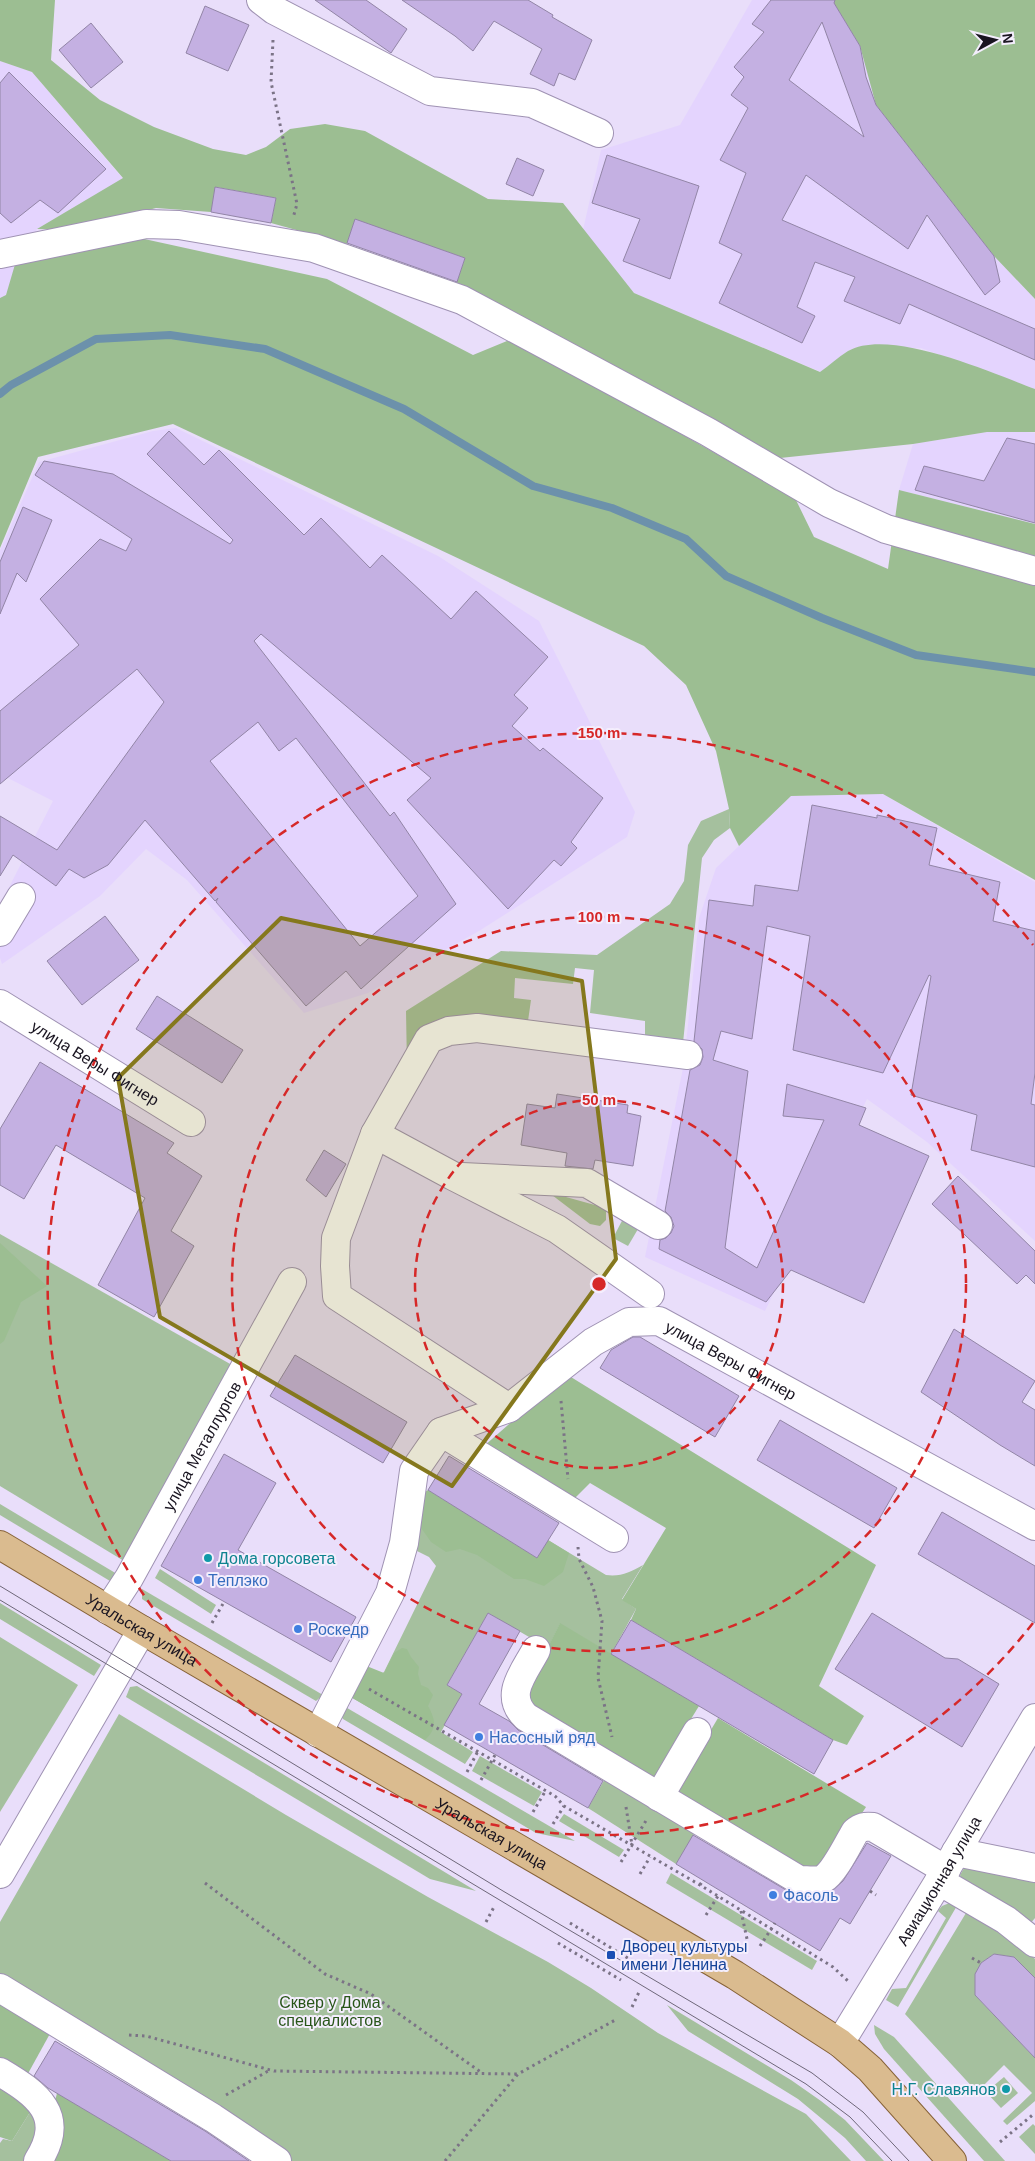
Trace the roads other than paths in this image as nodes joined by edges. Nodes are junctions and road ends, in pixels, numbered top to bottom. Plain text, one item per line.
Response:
1 (268, 5) edge
2 (599, 133) dead end
3 (0, 254) edge
4 (1035, 572) edge
5 (21, 897) dead end
6 (0, 932) edge
7 (0, 1004) edge
8 (688, 1055) dead end
9 (191, 1122) dead end
10 (375, 1134) junction
11 (452, 1176) junction
12 (658, 1225) dead end
13 (292, 1282) dead end
14 (650, 1294) dead end
15 (509, 1408) junction
16 (441, 1432) junction
17 (1035, 1526) edge
18 (614, 1538) dead end
19 (0, 1545) edge
20 (108, 1610) junction
21 (142, 1630) junction
22 (536, 1650) dead end
23 (1035, 1718) edge
24 (697, 1732) dead end
25 (318, 1733) junction
26 (659, 1797) junction
27 (947, 1868) junction
28 (1035, 1868) edge
29 (0, 1874) edge
30 (1035, 1944) edge
31 (0, 1988) edge
32 (840, 2043) junction
33 (0, 2072) edge
34 (38, 2161) edge
35 (277, 2161) edge
36 (952, 2161) edge

1 - 2 street
3 - 4 street
5 - 6 street
7 - 9 street, улица Веры Фигнер
8 - 10 street
10 - 11 street
10 - 15 street
11 - 12 street
11 - 14 street
13 - 20 street, улица Металлургов
15 - 16 street, улица Веры Фигнер
15 - 17 street, улица Веры Фигнер
16 - 18 street
16 - 25 street
19 - 20 main road, Уральская улица
20 - 21 main road, Уральская улица
21 - 25 main road, Уральская улица
21 - 29 street
22 - 26 street
23 - 27 street, Авиационная улица
24 - 26 street
25 - 32 main road, Уральская улица
26 - 27 street
27 - 28 street
27 - 30 street
27 - 32 street, Авиационная улица
31 - 35 street
32 - 36 main road, Уральская улица
33 - 34 street

